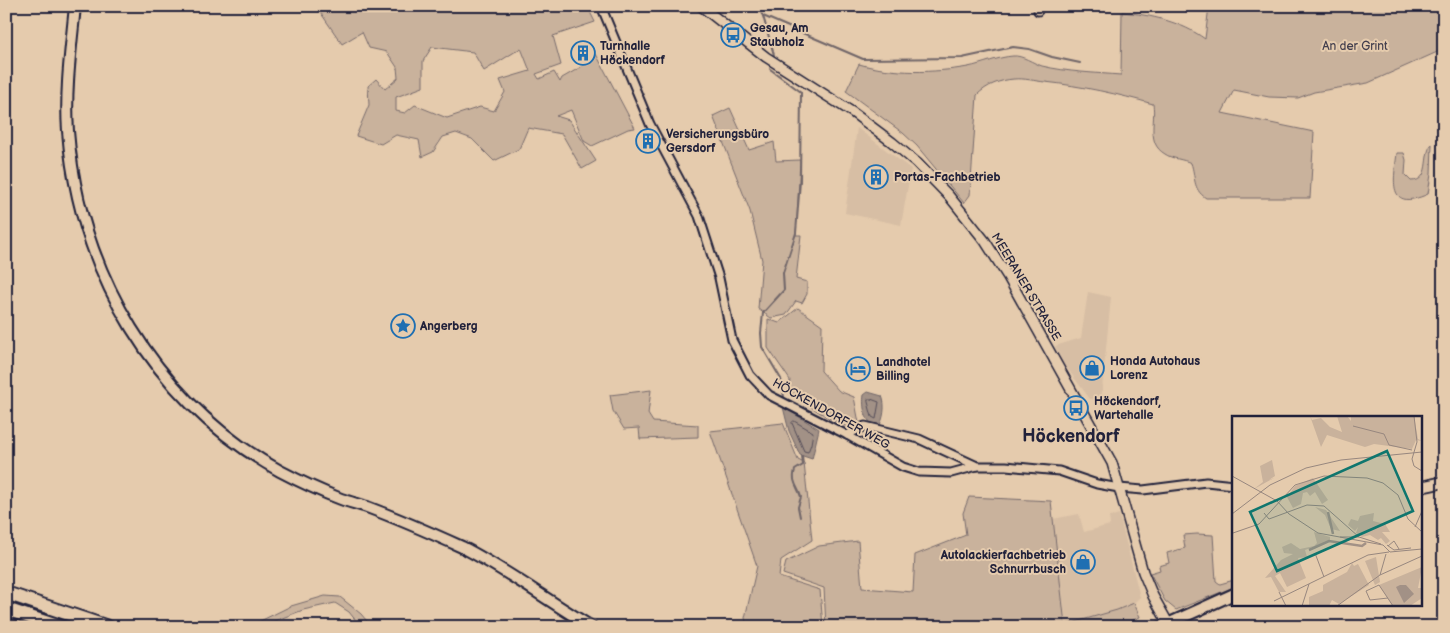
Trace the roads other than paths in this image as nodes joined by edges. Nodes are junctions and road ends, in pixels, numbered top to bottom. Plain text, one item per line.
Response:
1 (75, 6) edge
2 (601, 6) edge
3 (701, 6) edge
4 (847, 435) junction
5 (977, 466) junction
6 (1444, 482) edge
7 (1232, 485) edge
8 (1422, 487) edge
9 (1119, 488) junction
10 (6, 593) edge
11 (1232, 595) edge
12 (6, 609) edge
13 (1166, 626) edge
14 (60, 627) edge
15 (108, 627) edge
16 (592, 627) edge

1 - 16 main road
2 - 4 street, HÖCKENDORFER WEG
3 - 9 street, MEERANER STRASSE
4 - 5 street
4 - 5 street, HÖCKENDORFER WEG
5 - 9 street, HÖCKENDORFER WEG
6 - 8 main road
7 - 9 street, HÖCKENDORFER WEG
9 - 13 street, MEERANER STRASSE
10 - 15 highway
11 - 13 main road
12 - 14 highway

